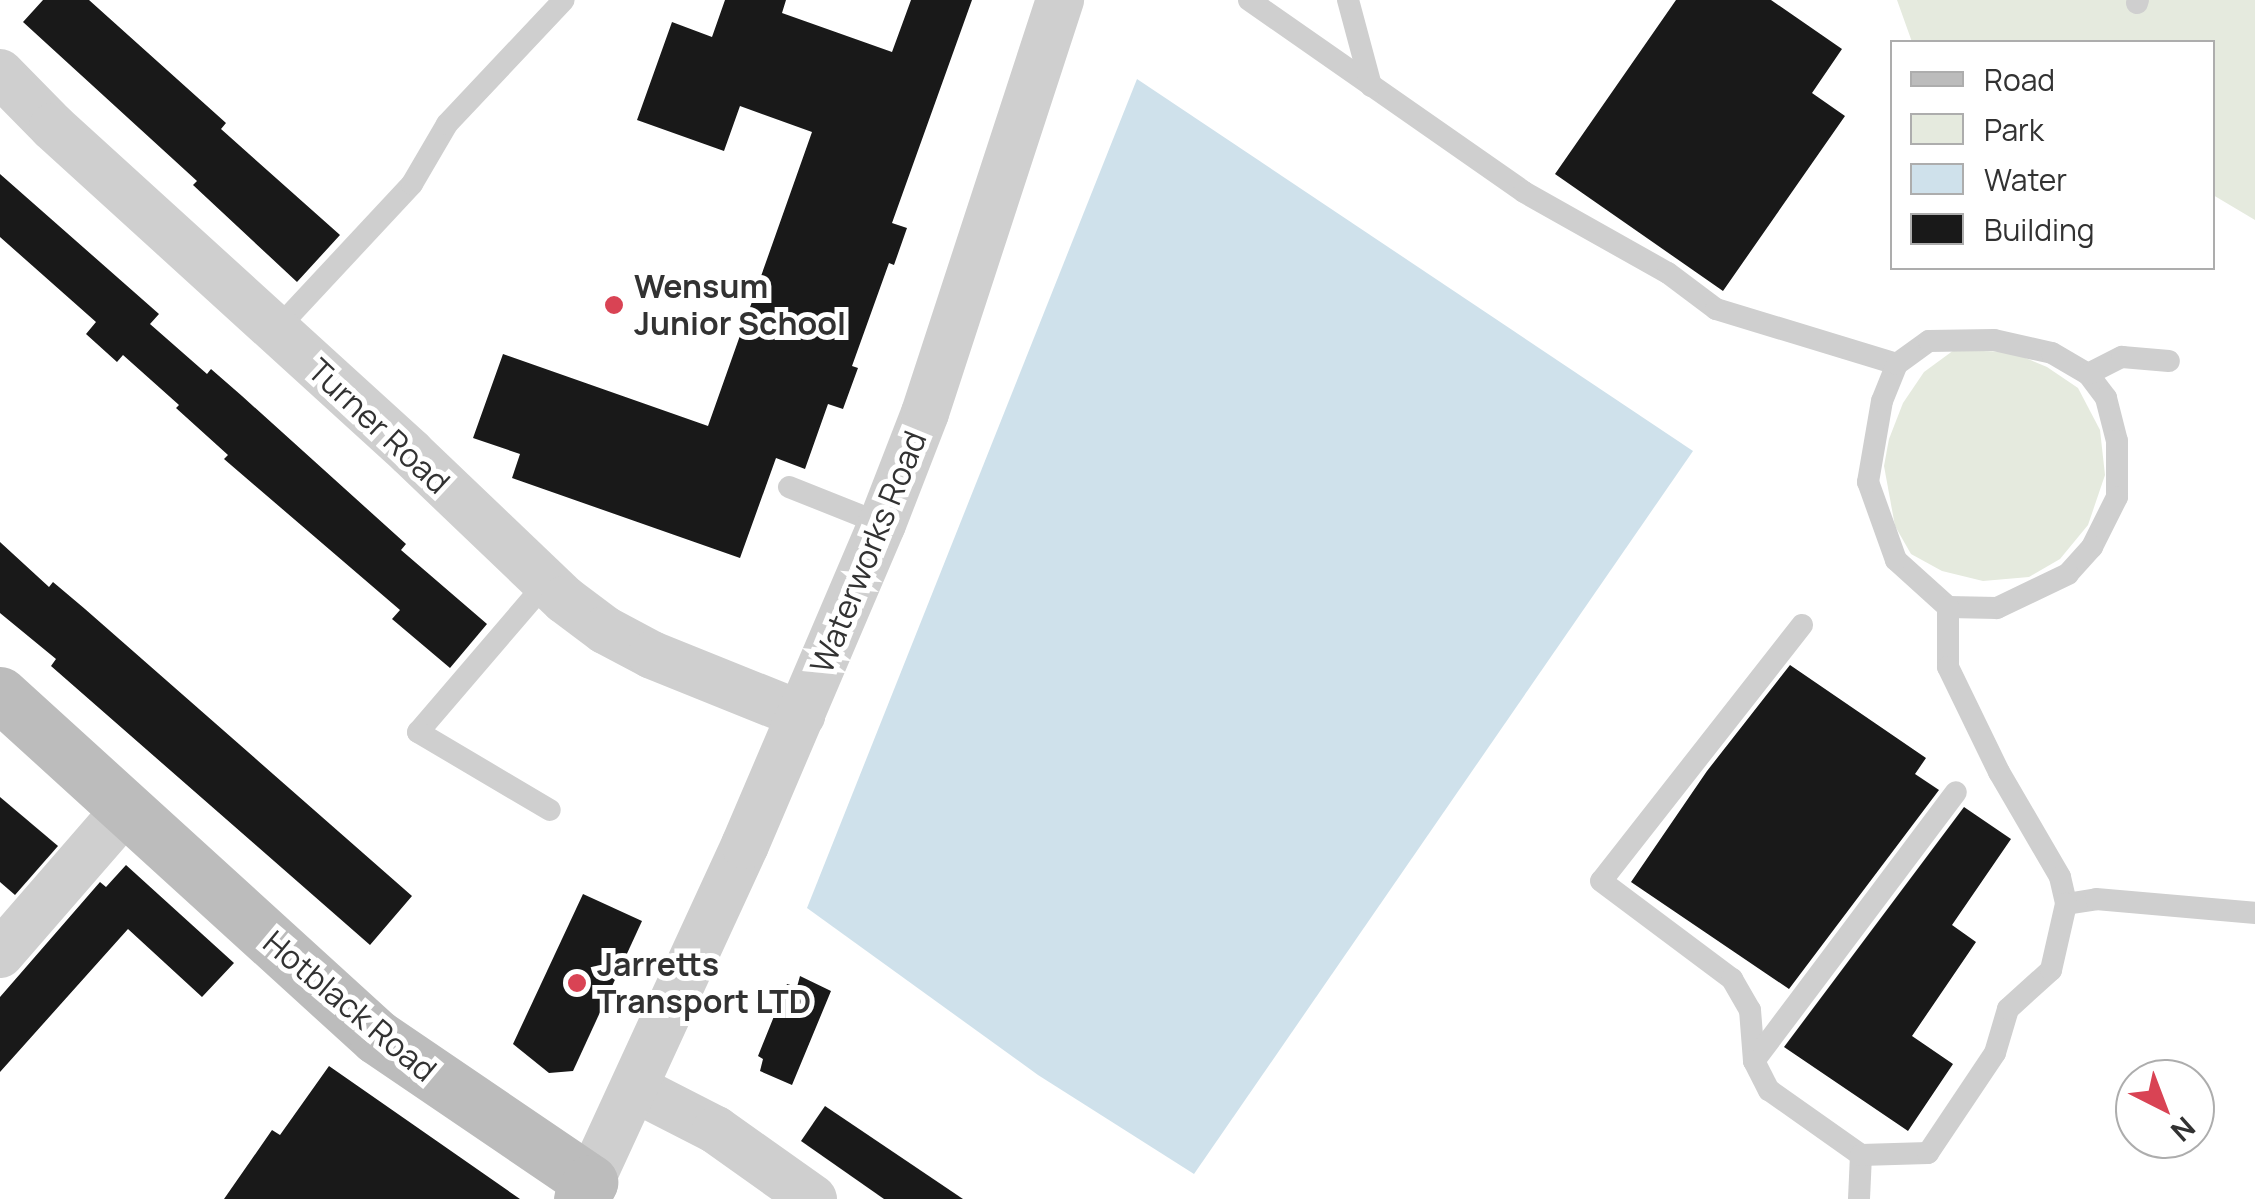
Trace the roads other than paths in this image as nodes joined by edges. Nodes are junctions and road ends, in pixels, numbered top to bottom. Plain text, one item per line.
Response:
1 (564, 0) edge
2 (1060, 0) edge
3 (1249, 0) edge
4 (1348, 0) edge
5 (0, 72) edge
6 (1371, 86) junction
7 (275, 330) junction
8 (2169, 360) dead end
9 (1897, 364) junction
10 (2088, 374) junction
11 (789, 487) dead end
12 (882, 524) junction
13 (545, 584) junction
14 (1948, 607) junction
15 (1802, 625) dead end
16 (0, 694) edge
17 (801, 715) junction
18 (1956, 792) dead end
19 (128, 808) junction
20 (550, 810) dead end
21 (2066, 904) junction
22 (2255, 913) edge
23 (0, 954) edge
24 (1754, 1061) junction
25 (636, 1088) junction
26 (1861, 1154) junction
27 (586, 1190) edge
28 (813, 1199) edge
29 (1859, 1199) edge

1 - 7 lane
2 - 12 street, Waterworks Road
3 - 6 lane
4 - 6 lane
5 - 7 street, Turner Road
6 - 9 lane
7 - 13 street, Turner Road
8 - 10 lane
9 - 10 lane
9 - 14 lane
10 - 14 lane
11 - 12 lane
12 - 17 street, Waterworks Road
13 - 17 street, Turner Road
13 - 20 lane
14 - 21 lane
15 - 24 lane
16 - 19 street, Hotblack Road
17 - 25 street, Waterworks Road
18 - 24 lane
19 - 23 street
19 - 27 street, Hotblack Road
21 - 22 lane
21 - 26 lane
24 - 26 lane
25 - 27 street, Waterworks Road
25 - 28 street
26 - 29 lane

